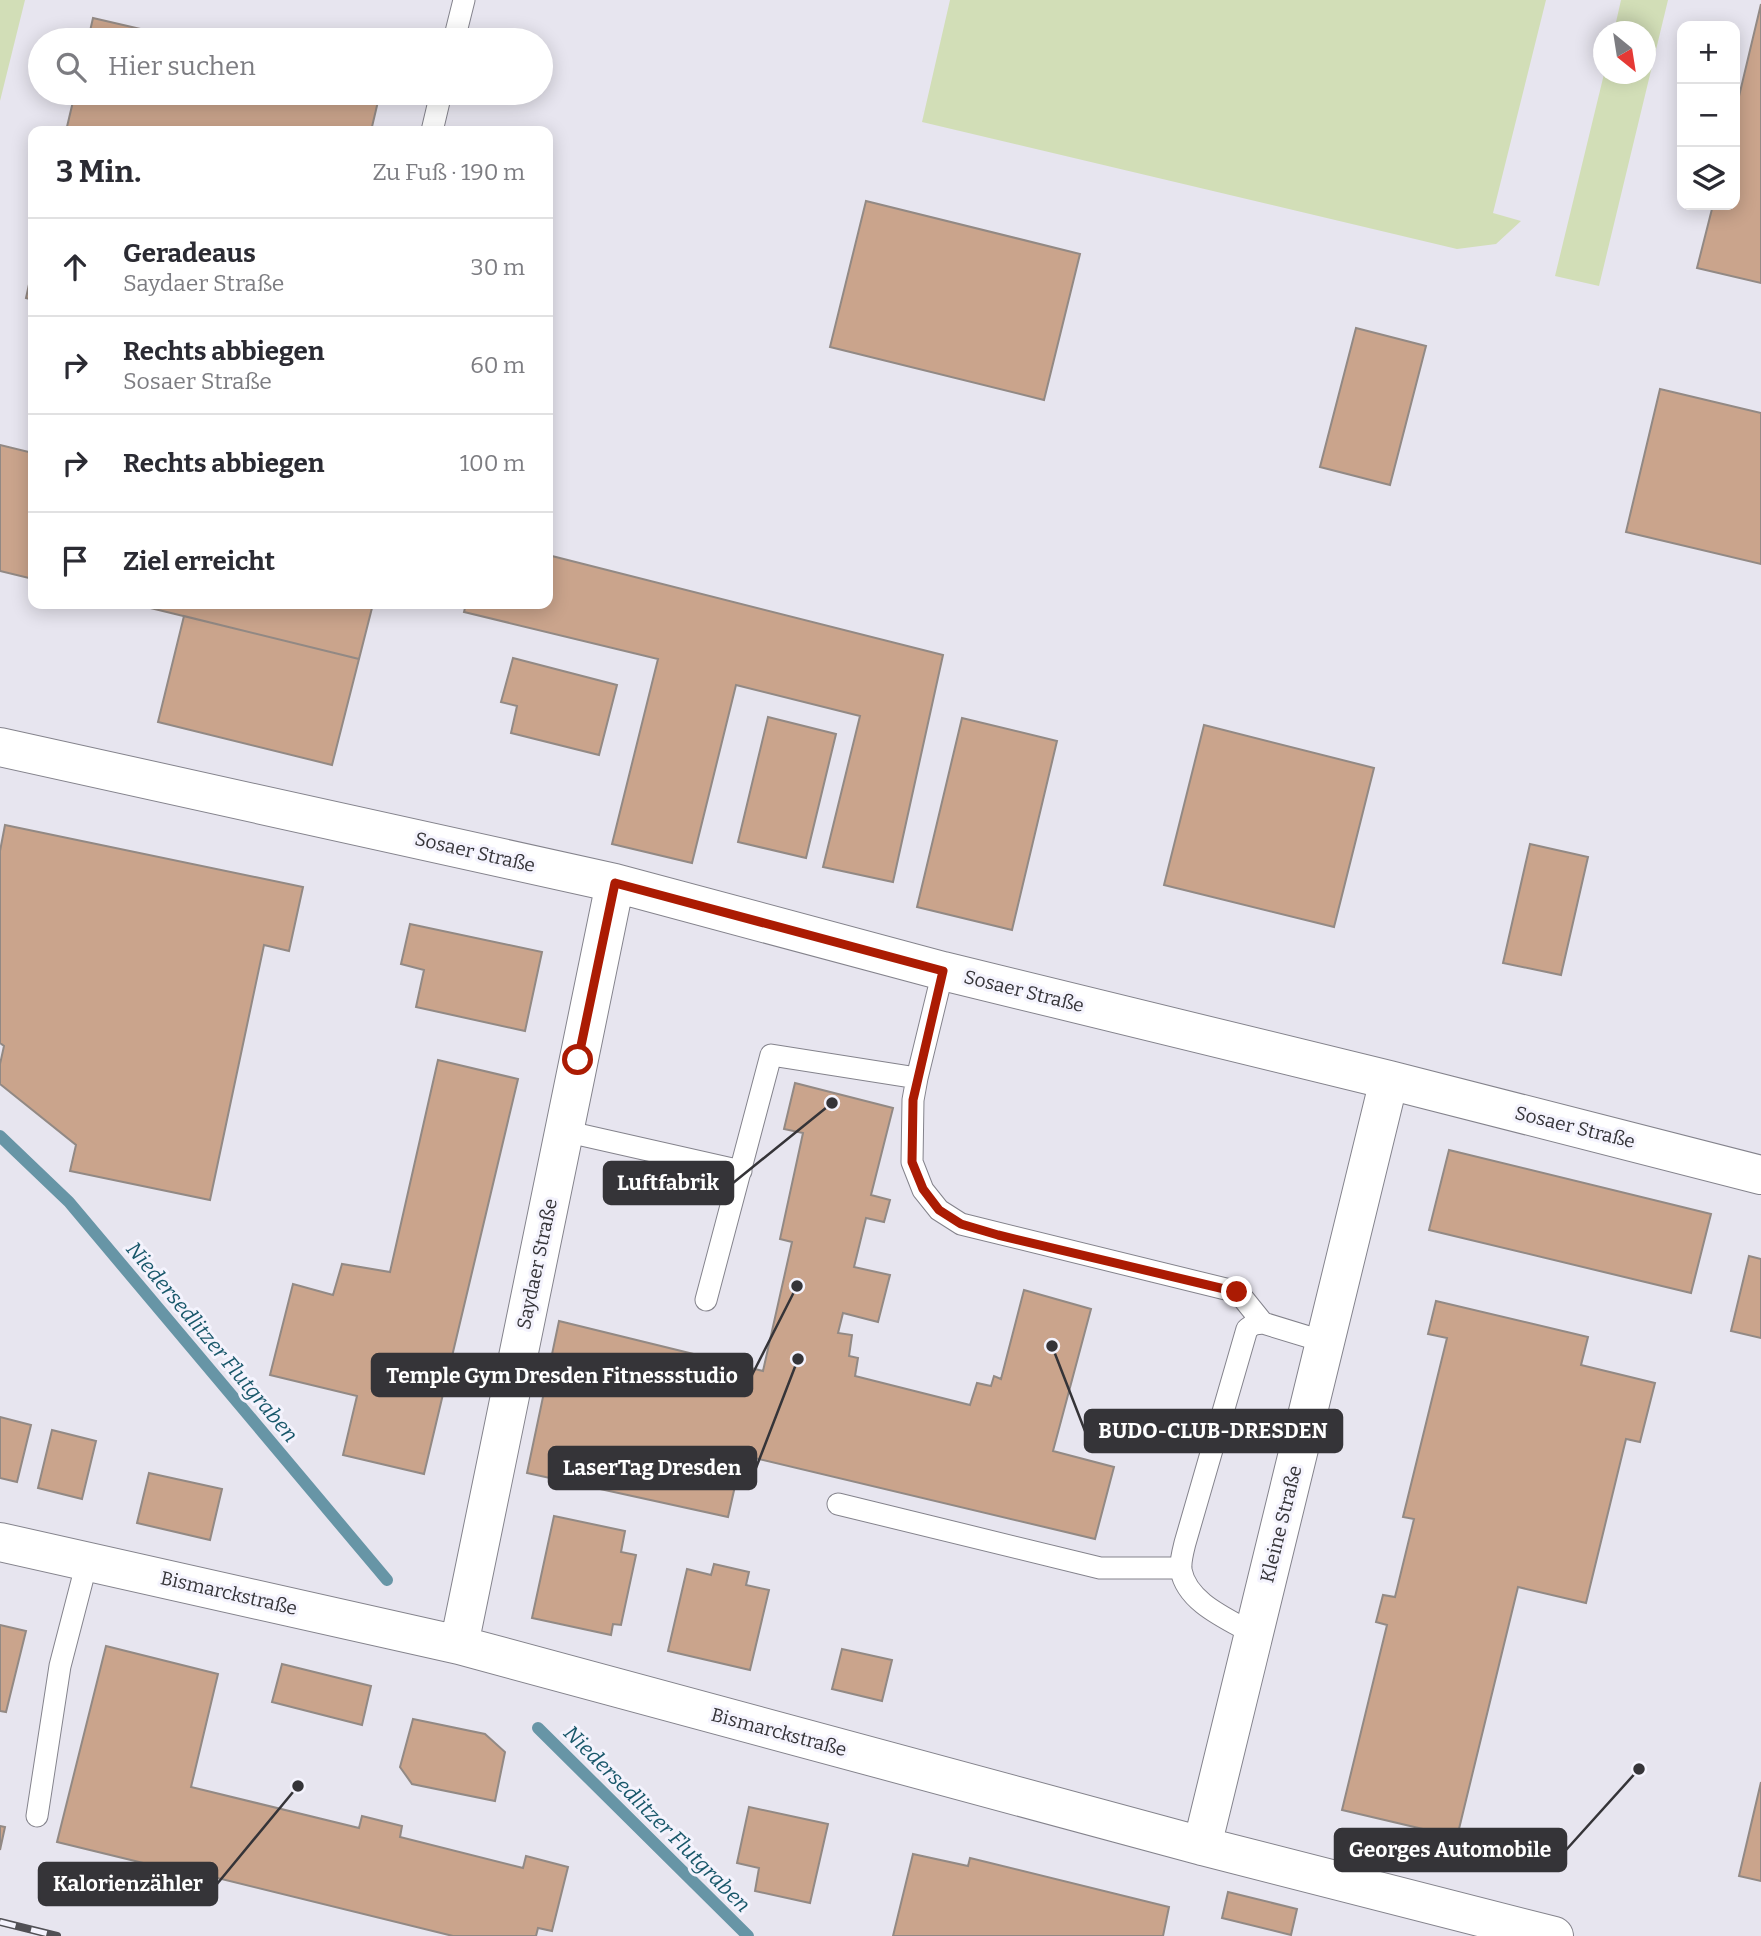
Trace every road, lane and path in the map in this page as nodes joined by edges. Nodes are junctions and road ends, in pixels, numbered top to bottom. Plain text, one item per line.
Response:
1 (464, 0) edge
2 (457, 28) edge
3 (438, 105) edge
4 (433, 126) edge
5 (0, 747) edge
6 (615, 883) junction
7 (943, 971) junction
8 (917, 1078) junction
9 (1389, 1080) junction
10 (564, 1131) junction
11 (741, 1171) junction
12 (1761, 1175) edge
13 (706, 1300) dead end
14 (1263, 1323) junction
15 (1325, 1342) junction
16 (838, 1504) dead end
17 (0, 1542) edge
18 (87, 1562) junction
19 (1181, 1568) junction
20 (1254, 1634) junction
21 (459, 1645) junction
22 (37, 1816) dead end
23 (1202, 1846) junction
24 (1554, 1936) edge

1 - 2 lane
3 - 4 lane
5 - 6 street, Sosaer Straße
6 - 7 street, Sosaer Straße
6 - 10 street, Saydaer Straße
7 - 8 lane
7 - 9 street, Sosaer Straße
8 - 11 lane
8 - 14 lane
9 - 12 street, Sosaer Straße
9 - 15 street, Kleine Straße
10 - 11 lane
10 - 21 street, Saydaer Straße
11 - 13 lane
14 - 15 lane
14 - 19 lane
15 - 20 street, Kleine Straße
16 - 19 lane
17 - 18 street, Bismarckstraße
18 - 21 street, Bismarckstraße
18 - 22 lane
19 - 20 lane
20 - 23 street, Kleine Straße
21 - 23 street, Bismarckstraße
23 - 24 street, Bismarckstraße

